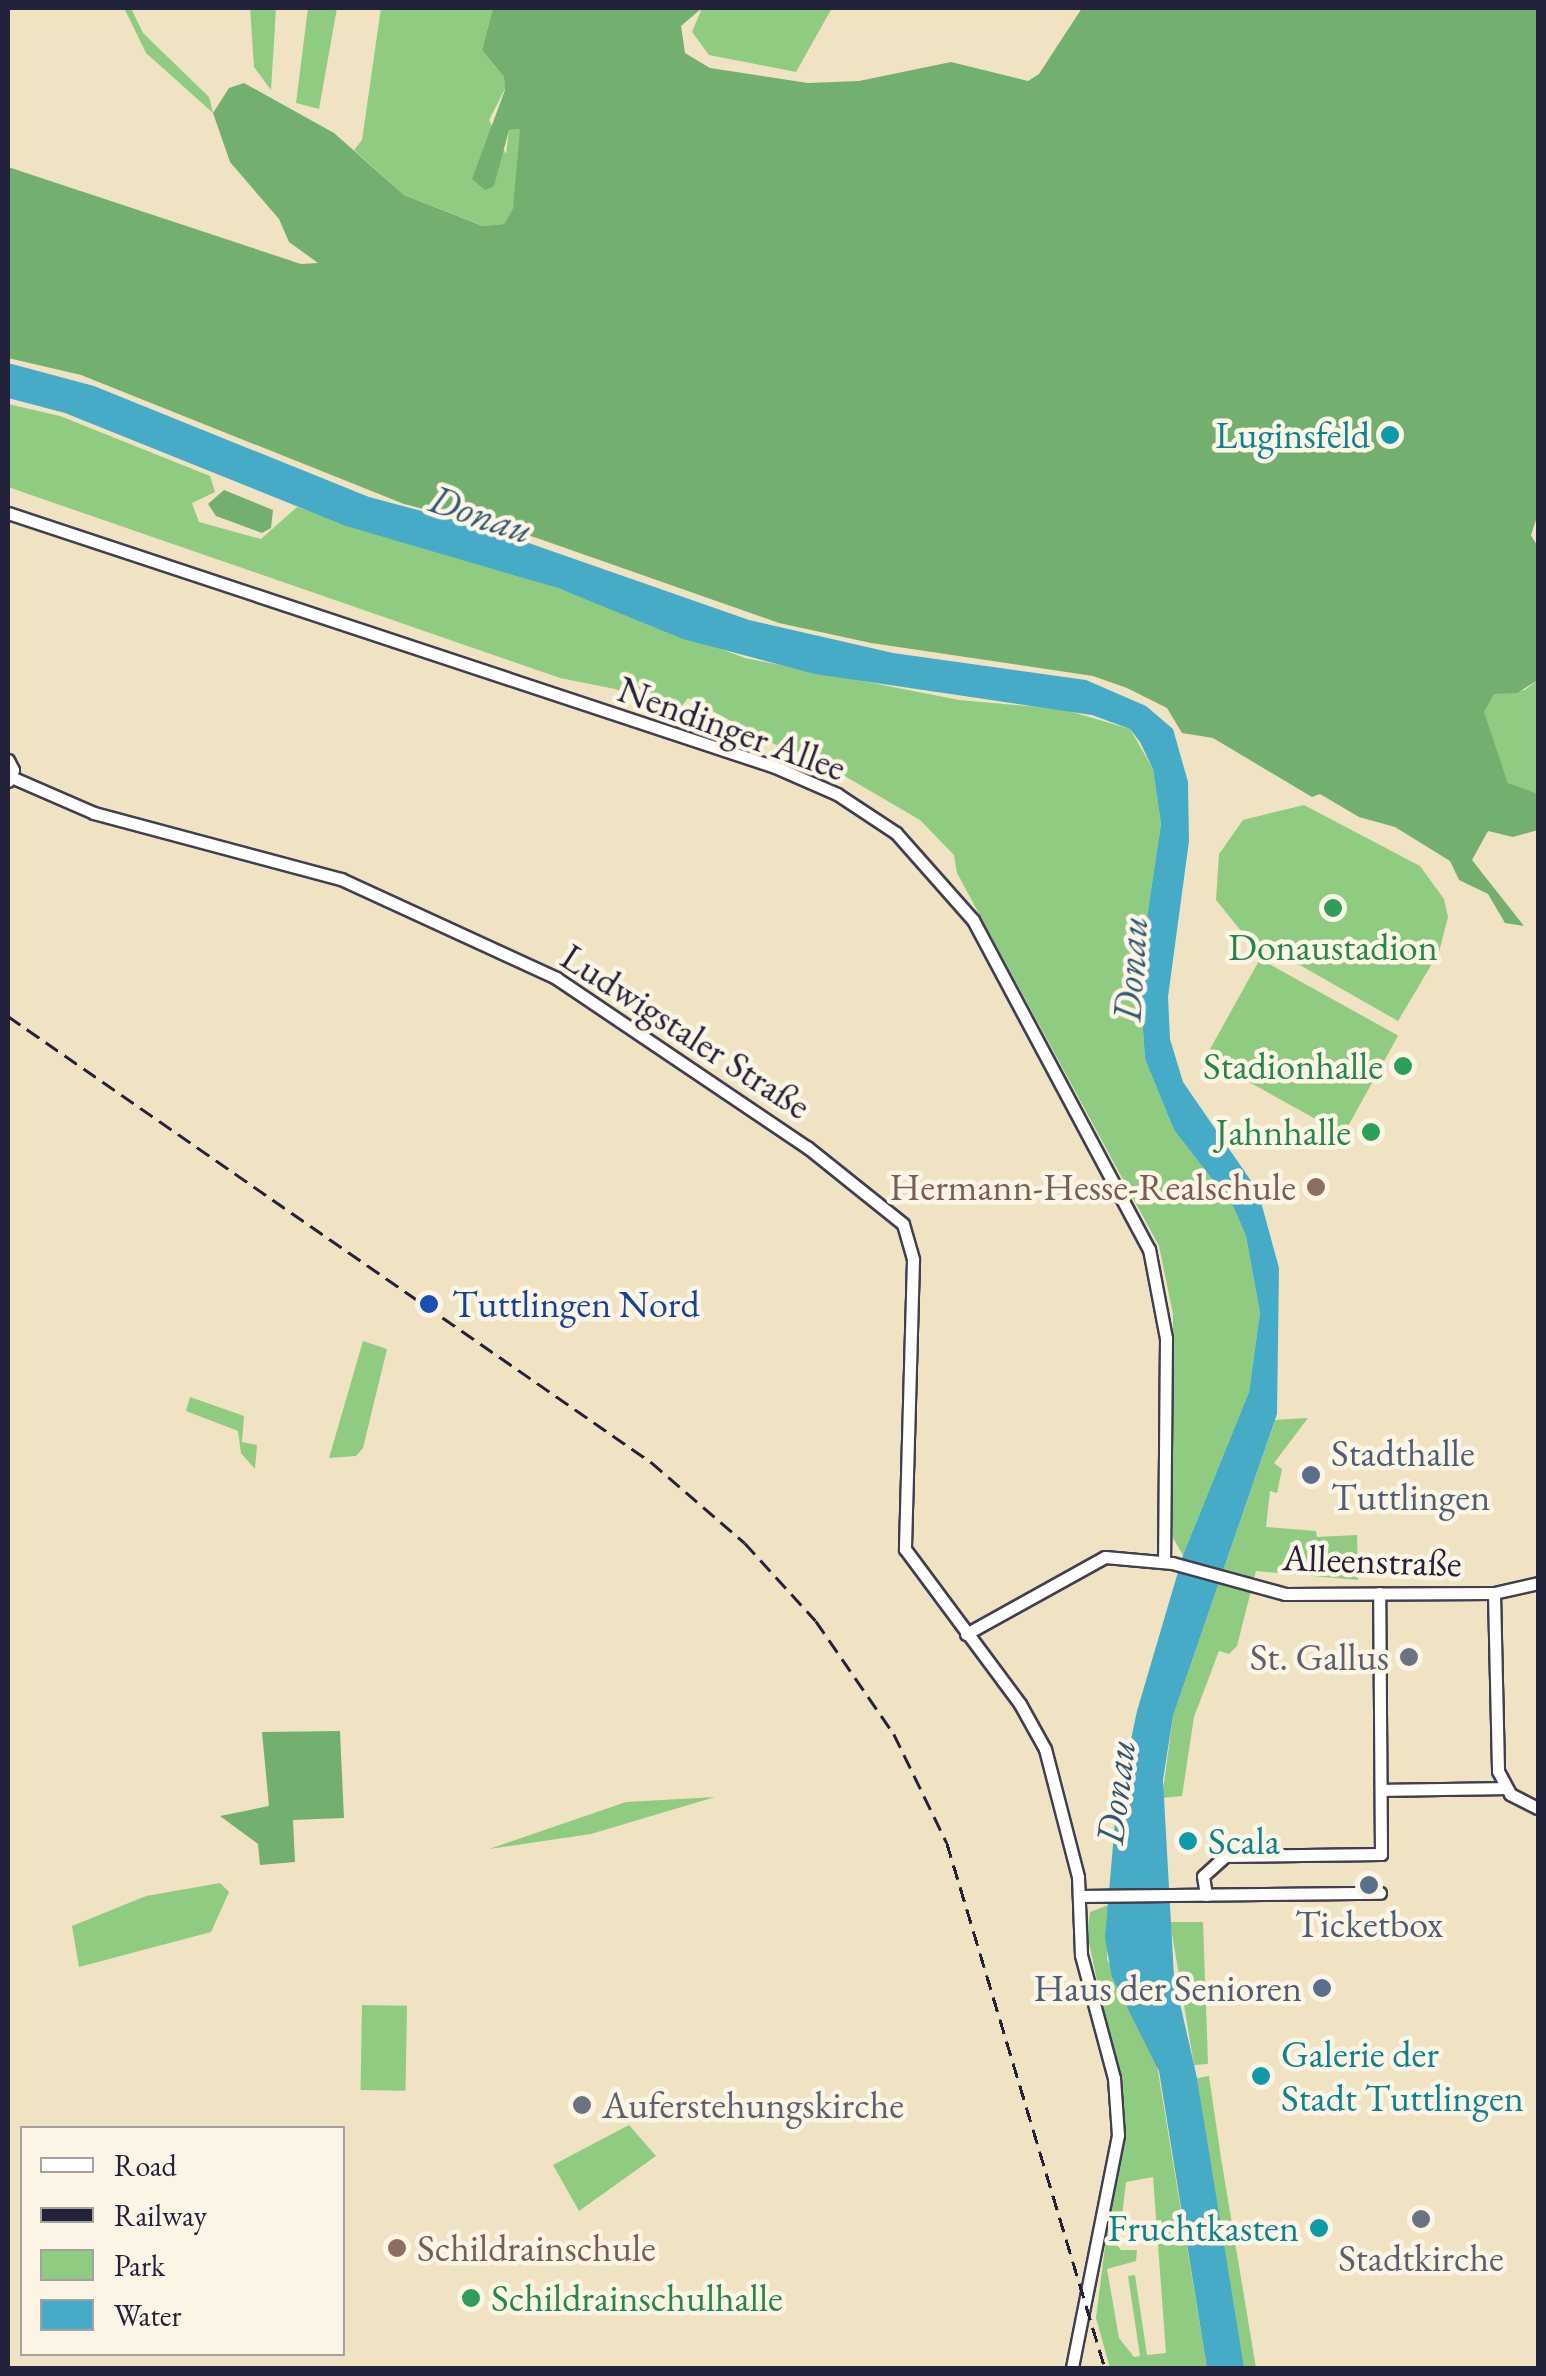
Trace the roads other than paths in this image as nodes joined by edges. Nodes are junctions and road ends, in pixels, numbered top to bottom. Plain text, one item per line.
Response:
1 (8, 513) edge
2 (8, 760) edge
3 (9, 779) edge
4 (1164, 1562) junction
5 (1538, 1583) edge
6 (1379, 1593) junction
7 (1494, 1593) junction
8 (966, 1634) junction
9 (1505, 1788) junction
10 (1381, 1790) junction
11 (1538, 1808) edge
12 (1380, 1893) dead end
13 (1206, 1894) junction
14 (1079, 1896) junction
15 (1072, 2368) edge

1 - 4 street, Nendinger Allee
2 - 3 street
3 - 8 street, Ludwigstaler Straße
4 - 6 street, Alleenstraße
4 - 8 street, Alleenstraße
5 - 7 street, Alleenstraße
6 - 7 street, Alleenstraße
6 - 10 street
7 - 9 street
8 - 14 street, Ludwigstaler Straße
9 - 10 street
9 - 11 street
10 - 13 street
12 - 13 street
13 - 14 street
14 - 15 street, Ludwigstaler Straße

